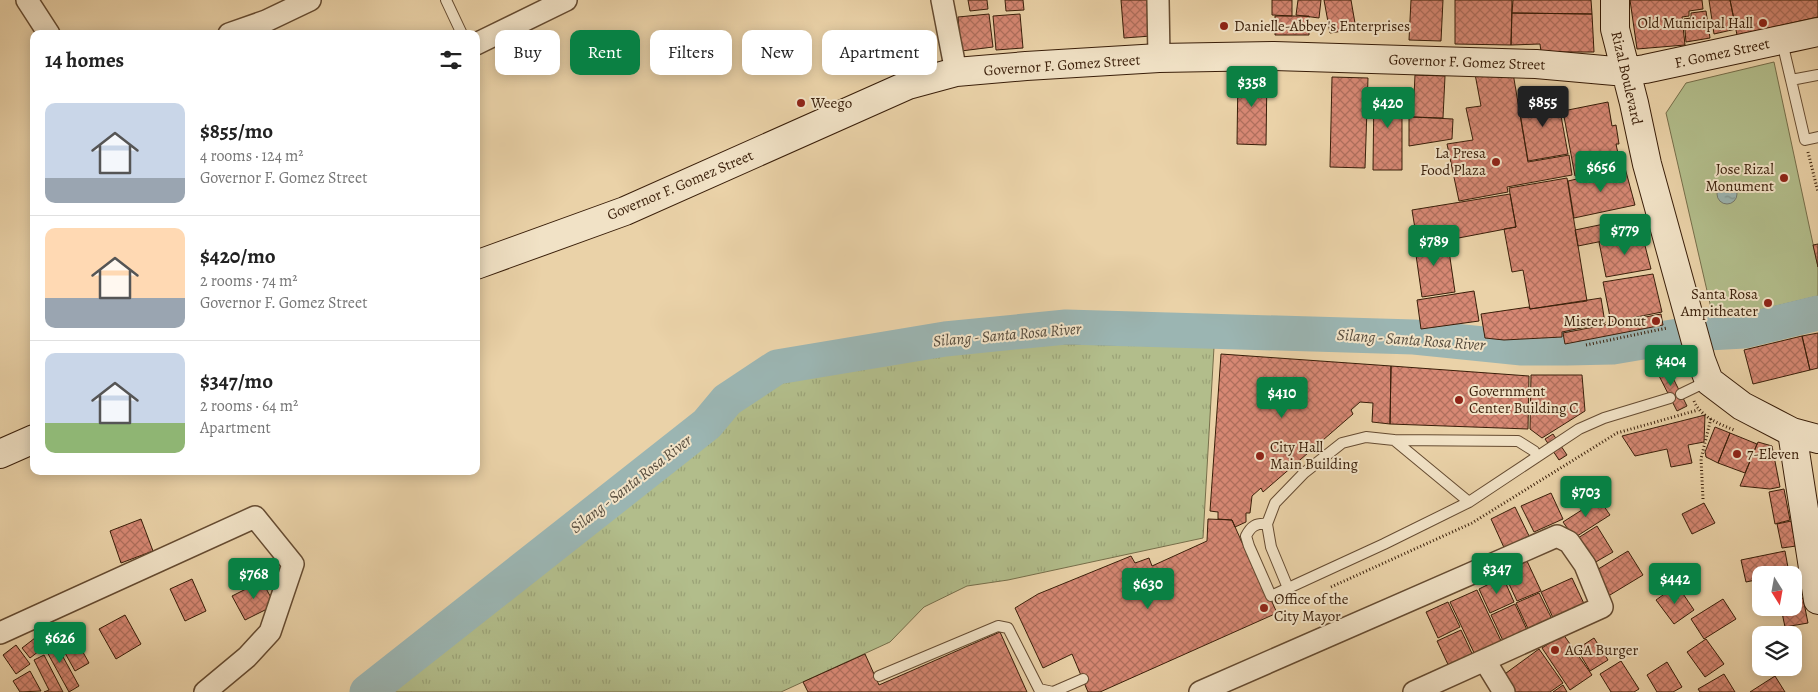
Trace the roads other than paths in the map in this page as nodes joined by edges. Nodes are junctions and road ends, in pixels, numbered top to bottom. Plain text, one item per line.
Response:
1 (27, 0) edge
2 (310, 0) edge
3 (446, 0) edge
4 (566, 0) edge
5 (942, 0) edge
6 (1158, 0) edge
7 (1615, 0) edge
8 (46, 30) edge
9 (240, 30) edge
10 (460, 30) edge
11 (1818, 32) edge
12 (1781, 40) junction
13 (480, 42) edge
14 (1159, 58) junction
15 (956, 72) junction
16 (1626, 72) junction
17 (1818, 74) edge
18 (1791, 80) junction
19 (1818, 137) edge
20 (480, 265) edge
21 (1711, 378) junction
22 (1681, 394) dead end
23 (1670, 398) dead end
24 (1792, 432) junction
25 (1818, 439) edge
26 (1394, 440) junction
27 (30, 441) edge
28 (0, 454) edge
29 (1538, 456) junction
30 (1469, 502) junction
31 (1267, 524) junction
32 (1288, 588) junction
33 (1818, 600) edge
34 (0, 633) edge
35 (1485, 660) junction
36 (879, 676) dead end
37 (1082, 679) dead end
38 (205, 692) edge
39 (1200, 692) edge
40 (1414, 692) edge
41 (1504, 692) edge

1 - 8 street
2 - 9 street
3 - 10 lane
4 - 13 street
5 - 15 street
6 - 14 street
7 - 16 street, Rizal Boulevard
11 - 12 street, F. Gomez Street
12 - 16 street, F. Gomez Street
12 - 18 lane
14 - 15 street, Governor F. Gomez Street
14 - 16 street, Governor F. Gomez Street
15 - 20 street, Governor F. Gomez Street
16 - 21 street, Rizal Boulevard
17 - 18 lane
18 - 19 lane
21 - 22 lane
21 - 24 street
23 - 29 lane
24 - 25 street
24 - 33 street
26 - 29 lane
26 - 30 lane
26 - 31 lane
27 - 28 street
29 - 30 lane
30 - 32 lane
31 - 32 lane
31 - 32 lane
34 - 38 street
35 - 39 street
35 - 40 street
35 - 41 street
36 - 37 lane

